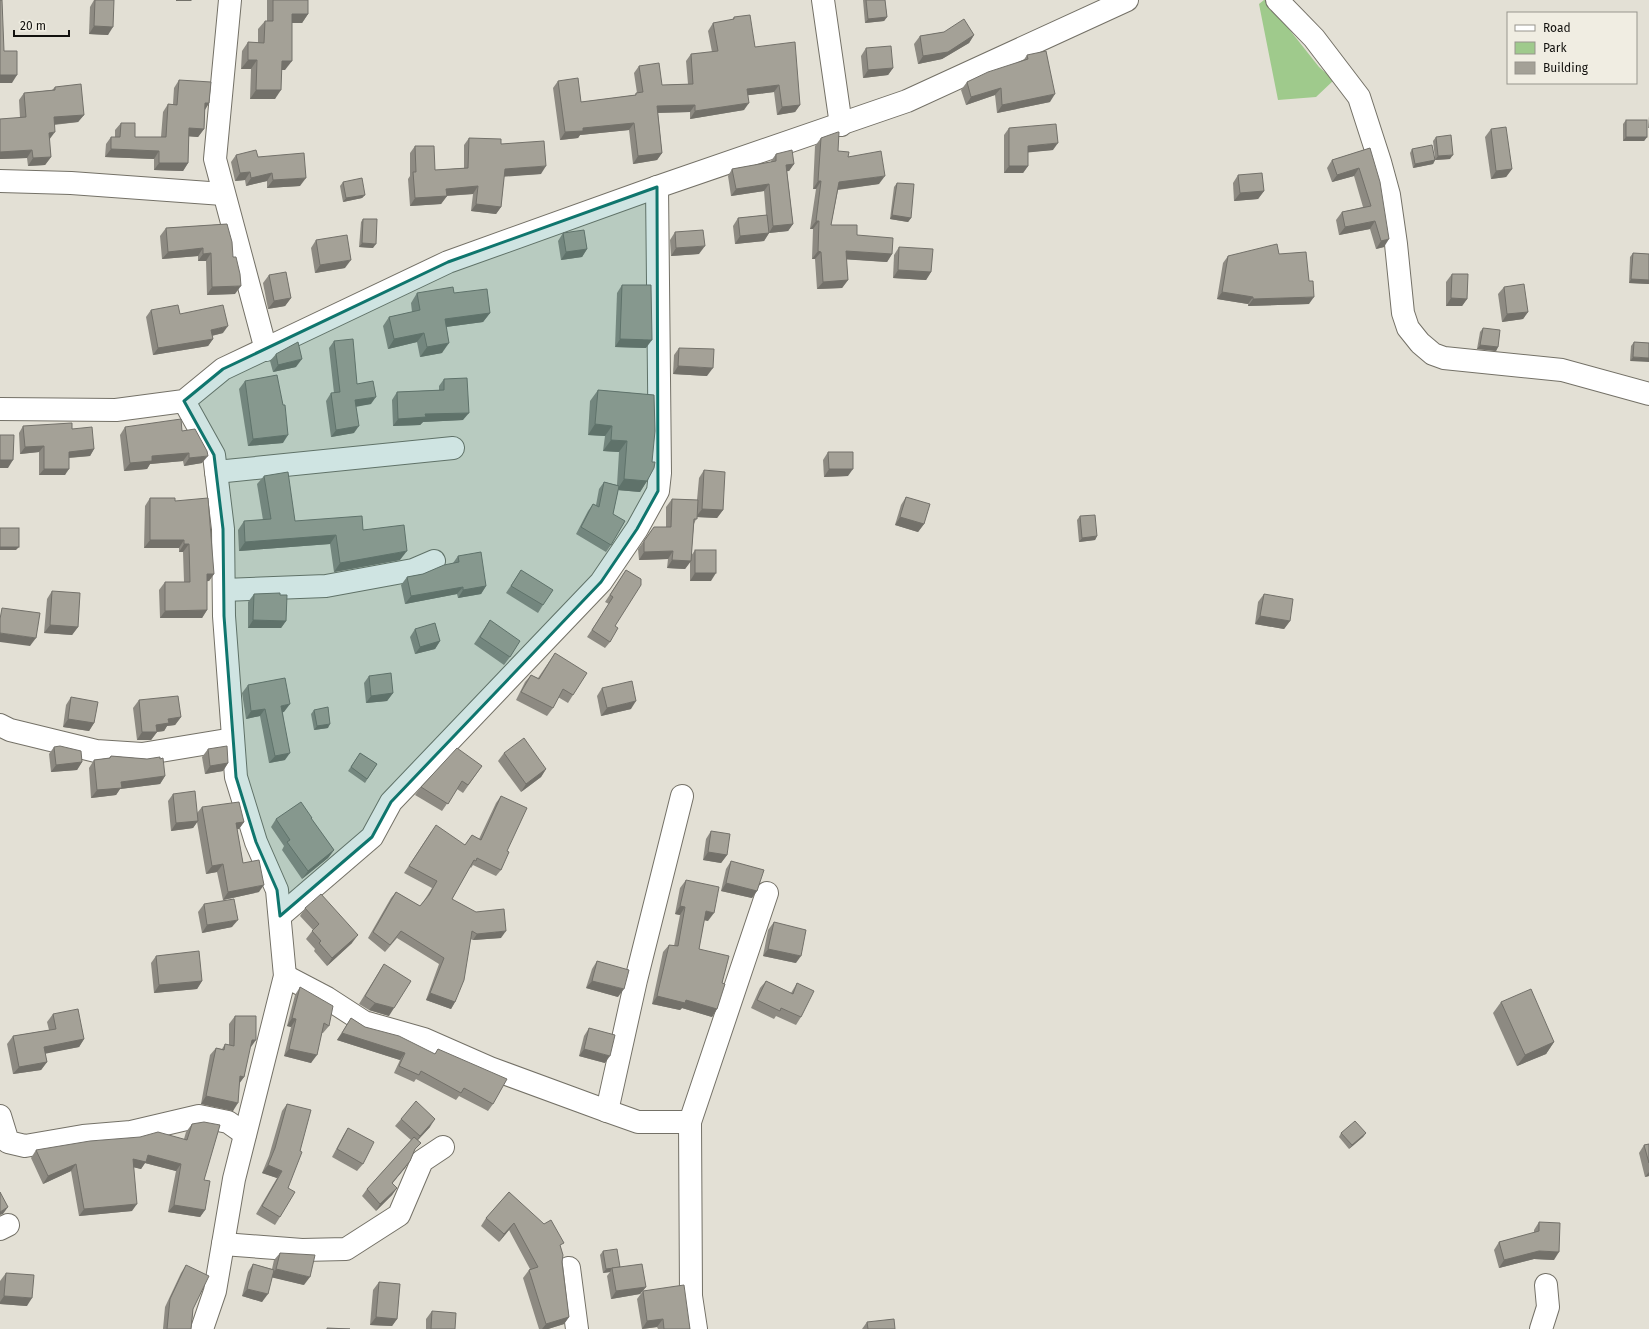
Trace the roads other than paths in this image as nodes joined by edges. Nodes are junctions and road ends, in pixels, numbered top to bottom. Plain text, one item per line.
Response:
1 (230, 0) edge
2 (823, 0) edge
3 (1128, 0) edge
4 (1277, 0) edge
5 (841, 125) junction
6 (0, 181) edge
7 (656, 187) junction
8 (223, 194) junction
9 (266, 350) junction
10 (1649, 394) edge
11 (184, 401) junction
12 (0, 409) edge
13 (453, 448) dead end
14 (216, 472) junction
15 (434, 561) dead end
16 (224, 590) junction
17 (0, 725) edge
18 (233, 738) junction
19 (682, 796) dead end
20 (767, 893) dead end
21 (280, 916) junction
22 (284, 976) junction
23 (607, 1112) junction
24 (0, 1116) edge
25 (690, 1122) junction
26 (245, 1134) junction
27 (443, 1147) dead end
28 (223, 1244) junction
29 (569, 1268) dead end
30 (1546, 1285) dead end
31 (202, 1329) edge
32 (577, 1329) edge
33 (696, 1329) edge
34 (1541, 1329) edge

1 - 8 street
2 - 5 street
3 - 5 street
4 - 10 street
5 - 7 street
6 - 8 street
7 - 9 street
7 - 21 street
8 - 9 street
9 - 11 street
11 - 12 street
11 - 14 street
13 - 14 street
14 - 16 street
15 - 16 street
16 - 18 street
17 - 18 street
18 - 21 street
19 - 23 street
20 - 25 street
21 - 22 street
22 - 23 street
22 - 26 street
23 - 25 street
24 - 26 street
25 - 33 street
26 - 28 street
27 - 28 street
28 - 31 street
29 - 32 street
30 - 34 street

